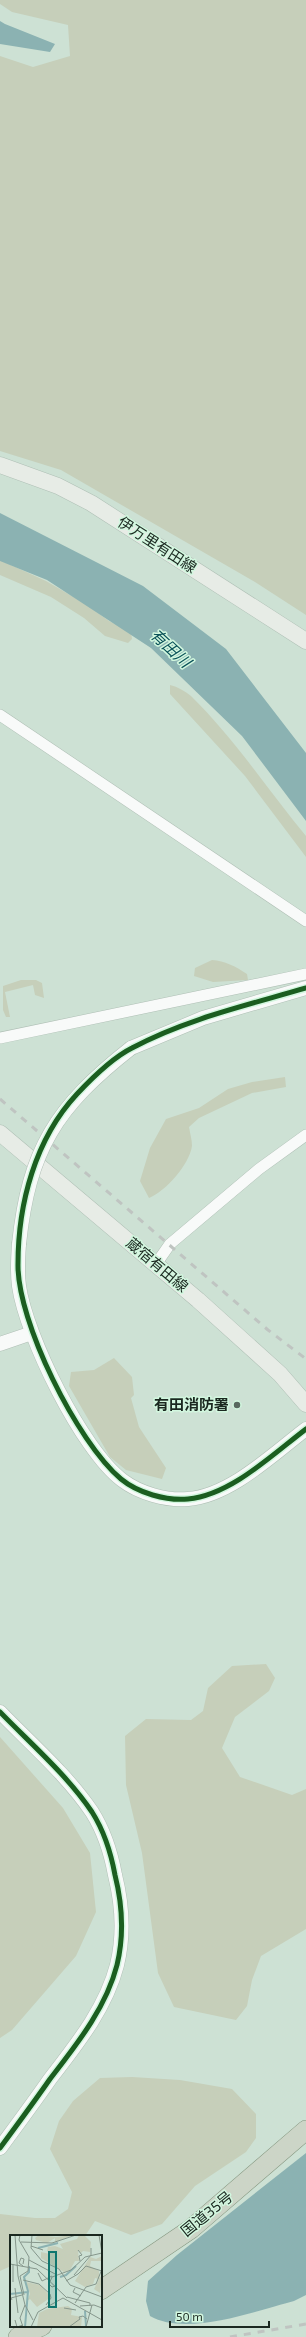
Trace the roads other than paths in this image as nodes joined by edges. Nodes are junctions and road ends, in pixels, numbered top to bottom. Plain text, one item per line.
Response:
1 (0, 465) edge
2 (306, 641) edge
3 (0, 715) edge
4 (306, 920) edge
5 (306, 974) edge
6 (306, 988) edge
7 (0, 1038) edge
8 (0, 1133) edge
9 (306, 1135) edge
10 (156, 1264) junction
11 (32, 1333) junction
12 (0, 1344) edge
13 (306, 1404) edge
14 (306, 1428) edge
15 (0, 1712) edge
16 (306, 2130) edge
17 (0, 2148) edge
18 (102, 2289) edge
19 (40, 2327) edge
20 (18, 2337) edge

1 - 2 main road, 伊万里有田線
3 - 4 street
5 - 7 street
6 - 11 street, bridge
8 - 10 main road, 蔵宿有田線
9 - 10 street
10 - 13 main road, 蔵宿有田線
11 - 12 street
11 - 14 street
15 - 17 street
16 - 18 highway, 国道35号
19 - 20 highway

